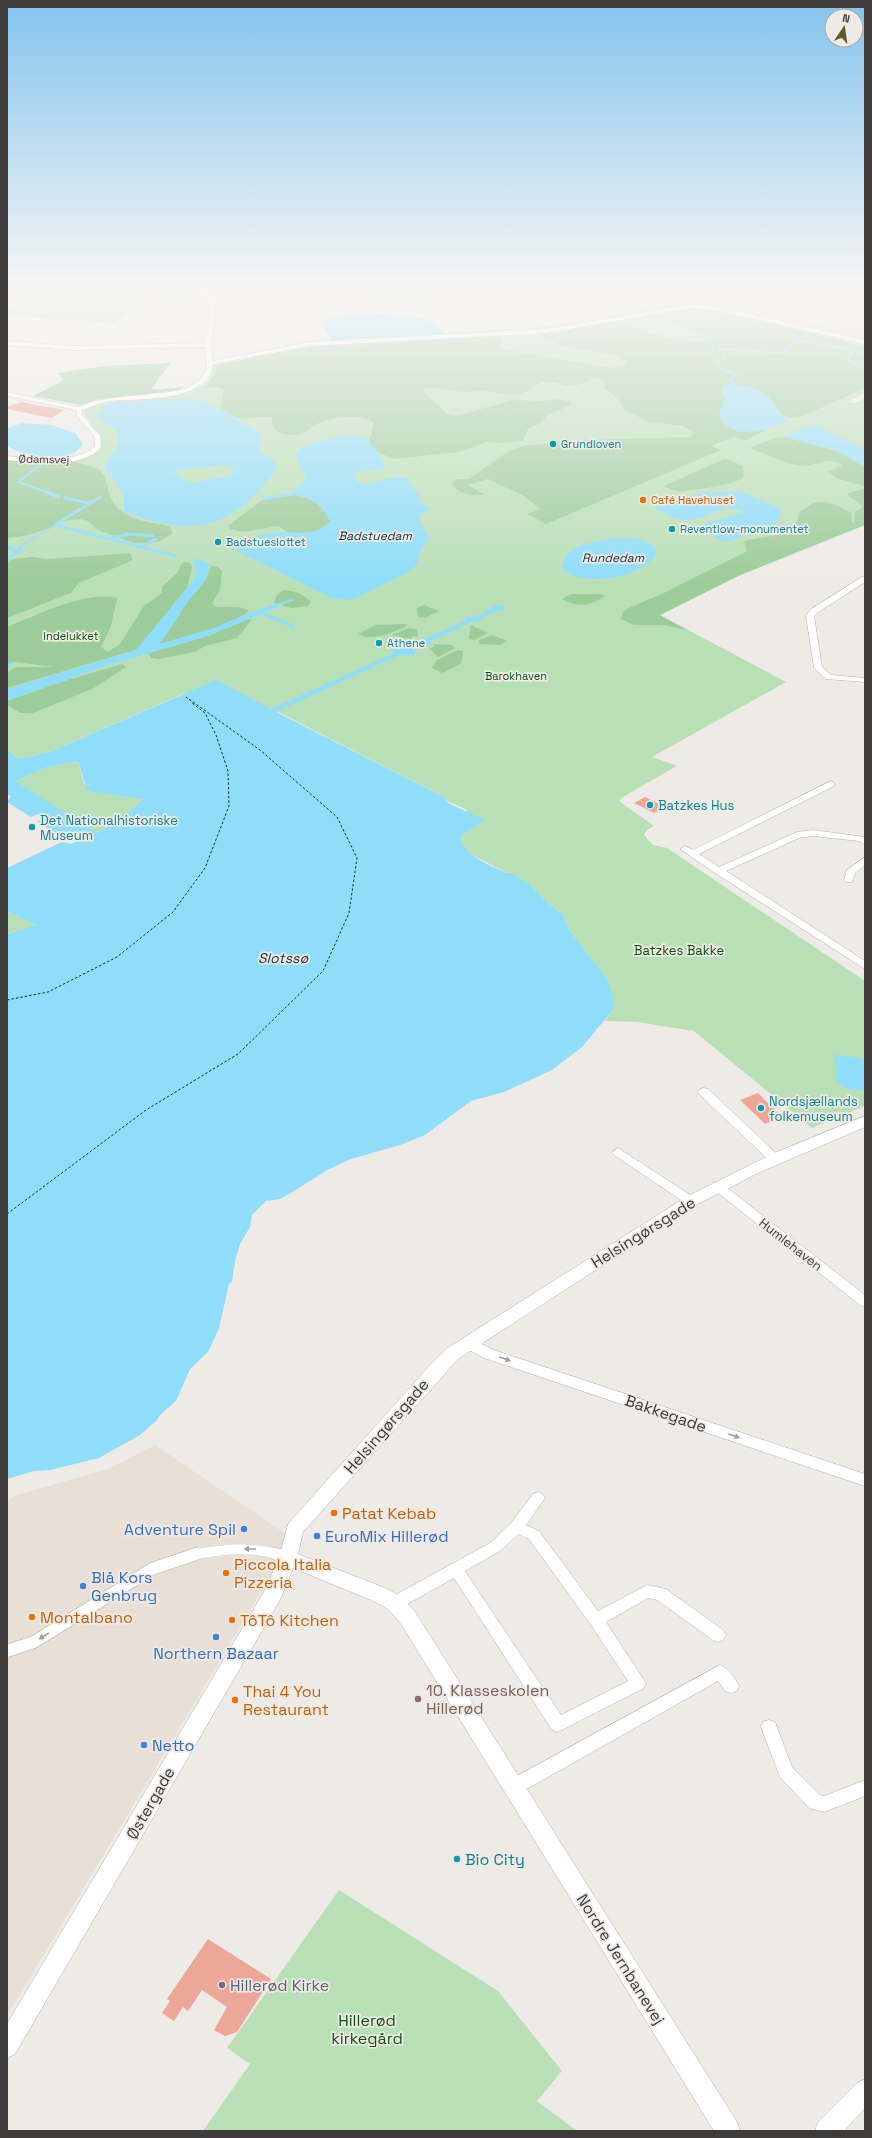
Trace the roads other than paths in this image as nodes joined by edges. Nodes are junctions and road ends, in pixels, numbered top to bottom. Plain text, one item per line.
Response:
1 (197, 386) edge
2 (7, 394) edge
3 (80, 409) junction
4 (7, 458) edge
5 (865, 580) edge
6 (865, 680) edge
7 (831, 784) dead end
8 (865, 841) edge
9 (865, 860) edge
10 (718, 871) junction
11 (849, 880) dead end
12 (865, 966) edge
13 (704, 1092) dead end
14 (865, 1121) edge
15 (618, 1152) dead end
16 (775, 1159) junction
17 (717, 1186) junction
18 (691, 1201) junction
19 (865, 1302) edge
20 (469, 1344) junction
21 (865, 1480) edge
22 (538, 1498) dead end
23 (516, 1527) junction
24 (288, 1558) junction
25 (456, 1569) junction
26 (395, 1603) junction
27 (596, 1620) junction
28 (718, 1635) dead end
29 (7, 1651) edge
30 (731, 1686) dead end
31 (769, 1727) dead end
32 (512, 1788) junction
33 (865, 1788) edge
34 (7, 2046) edge
35 (865, 2091) edge
36 (728, 2131) edge
37 (827, 2131) edge

1 - 3 street
2 - 3 street
3 - 4 street, Ødamsvej
5 - 6 street
7 - 10 street
8 - 10 street
9 - 11 street
10 - 12 street
13 - 16 street
14 - 16 street, Helsingørsgade
15 - 18 street
16 - 17 street, Helsingørsgade
17 - 18 street, Helsingørsgade
17 - 19 street, Humlehaven
18 - 20 street, Helsingørsgade
20 -> 21 street, Bakkegade
20 - 24 street, Helsingørsgade
22 - 23 street
23 - 25 street
23 - 27 street
24 - 26 street, Nordre Jernbanevej
24 -> 29 street
24 - 34 street, Østergade
25 - 26 street
25 - 27 street
26 - 32 street, Nordre Jernbanevej
27 - 28 street
30 - 32 street
31 - 33 street
32 - 36 street, Nordre Jernbanevej
35 - 37 street

